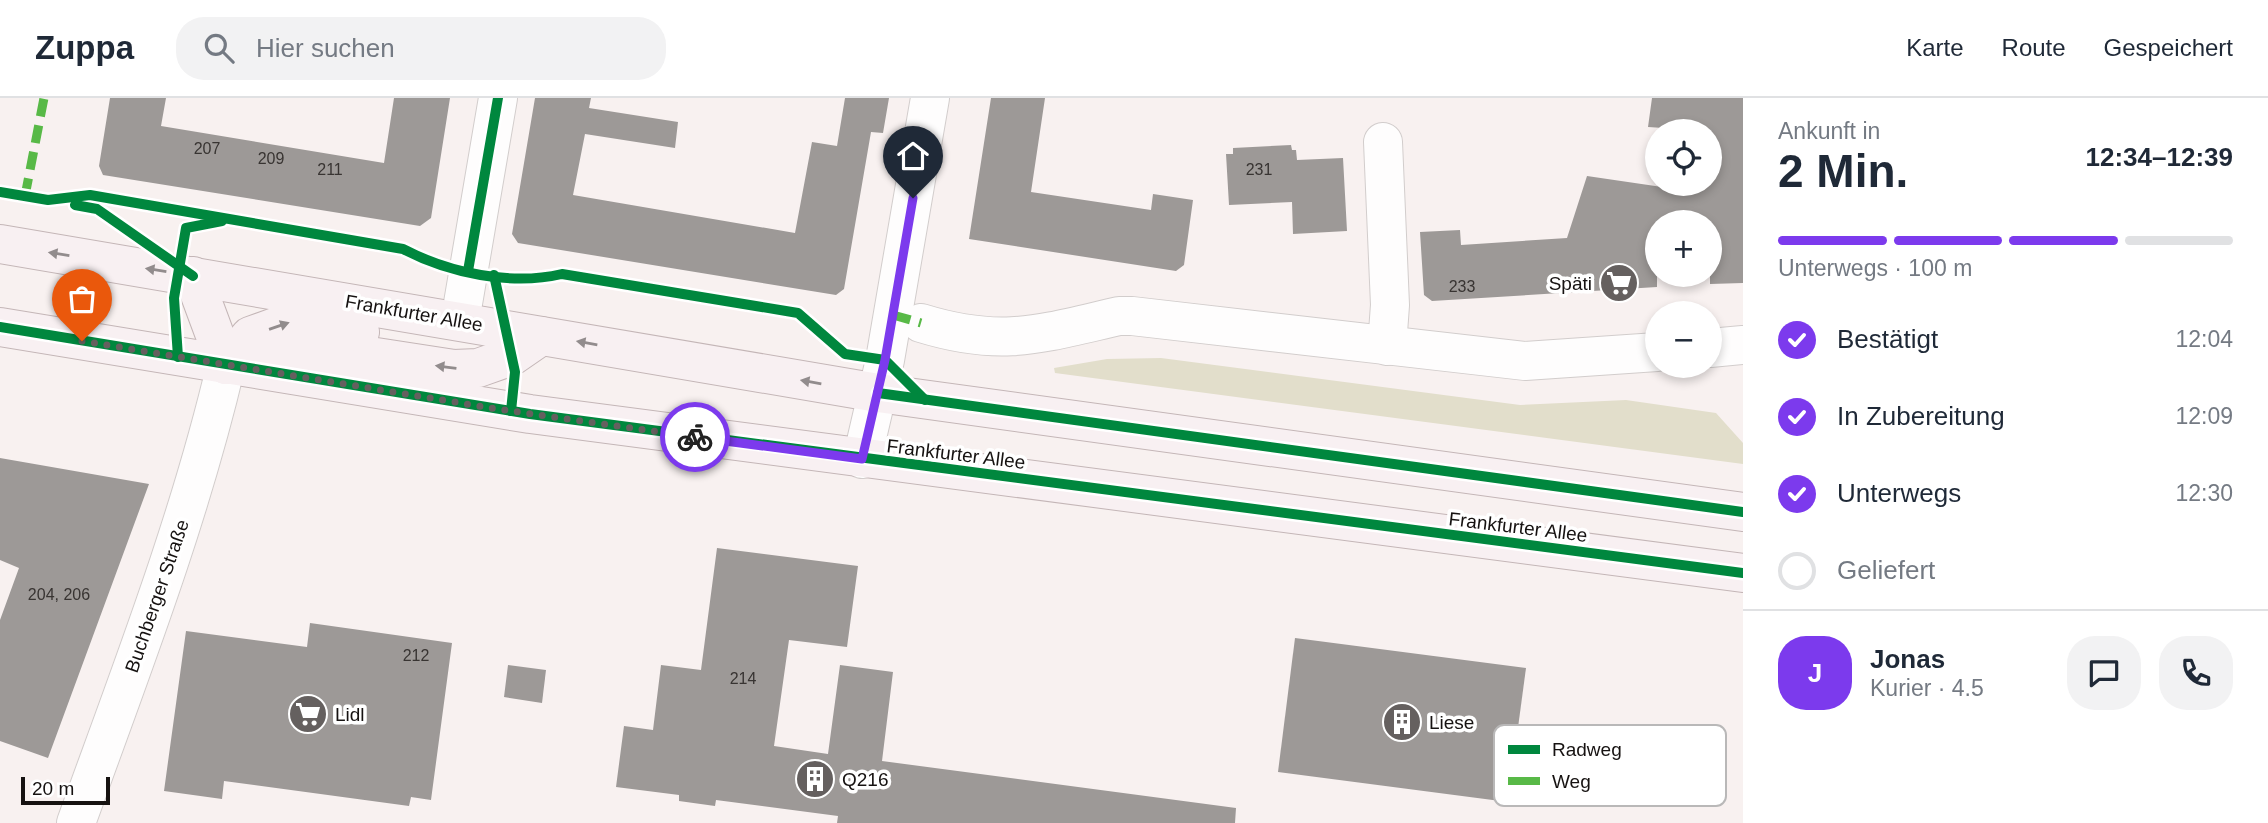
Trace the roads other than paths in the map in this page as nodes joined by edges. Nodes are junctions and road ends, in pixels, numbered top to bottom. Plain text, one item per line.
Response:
1 (498, 98) edge
2 (930, 98) edge
3 (1383, 142) dead end
4 (0, 244) edge
5 (193, 276) junction
6 (460, 321) junction
7 (921, 323) dead end
8 (0, 327) edge
9 (541, 336) junction
10 (1743, 345) edge
11 (1387, 346) junction
12 (1722, 347) edge
13 (1645, 353) edge
14 (226, 365) junction
15 (878, 393) junction
16 (862, 459) junction
17 (1743, 512) edge
18 (1743, 573) edge
19 (76, 823) edge

1 - 6 street
2 - 15 street
3 - 11 street
5 -> 4 main road, Frankfurter Allee
5 - 6 main road, Frankfurter Allee
5 - 14 main road
6 - 9 main road, Frankfurter Allee
14 -> 6 main road
7 - 11 street
8 - 14 main road, Frankfurter Allee
9 -> 14 main road
15 -> 9 main road, Frankfurter Allee
10 - 12 street
11 - 13 street
14 - 16 main road, Frankfurter Allee
14 - 19 street, Buchberger Straße
15 - 16 street
15 - 17 main road, Frankfurter Allee
16 - 18 main road, Frankfurter Allee

